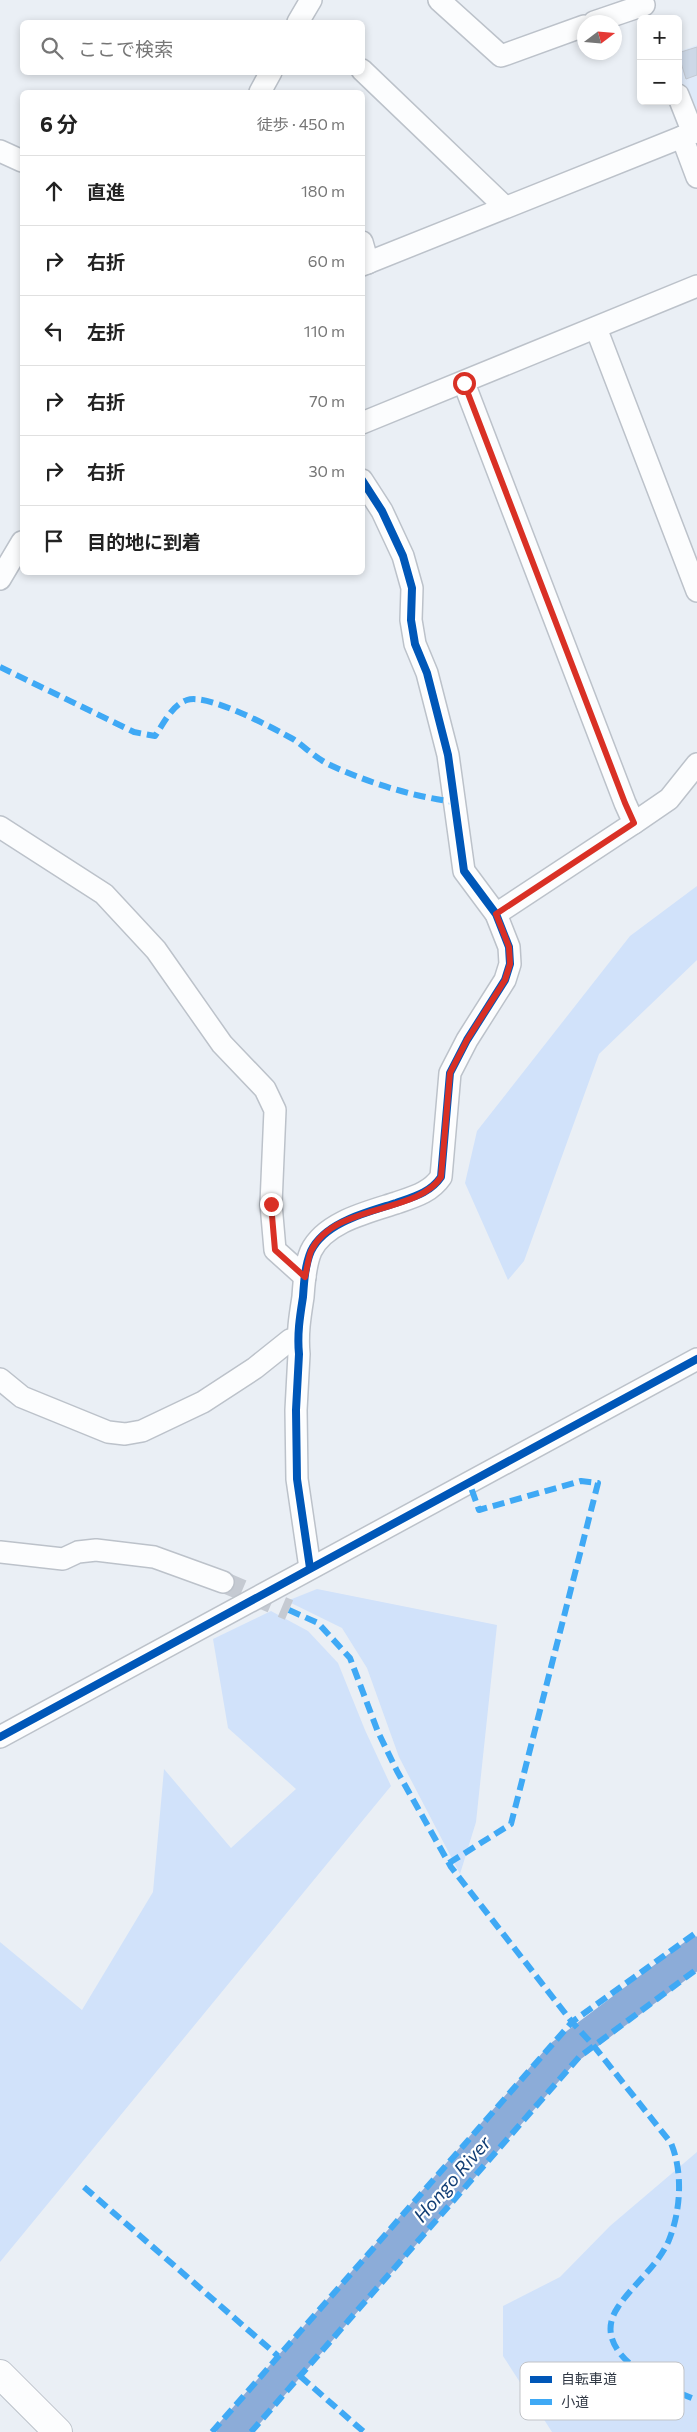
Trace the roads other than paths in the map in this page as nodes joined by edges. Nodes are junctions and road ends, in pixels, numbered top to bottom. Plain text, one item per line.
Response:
1 (439, 0) edge
2 (645, 8) edge
3 (620, 15) edge
4 (577, 29) edge
5 (365, 73) edge
6 (268, 75) edge
7 (261, 90) edge
8 (681, 105) edge
9 (691, 134) edge
10 (0, 151) edge
11 (20, 160) edge
12 (697, 177) edge
13 (505, 207) junction
14 (365, 264) edge
15 (697, 286) edge
16 (596, 328) junction
17 (464, 383) junction
18 (365, 422) edge
19 (365, 485) edge
20 (20, 545) edge
21 (0, 579) edge
22 (697, 591) edge
23 (697, 764) edge
24 (634, 823) junction
25 (0, 827) edge
26 (496, 914) junction
27 (305, 1277) junction
28 (298, 1338) junction
29 (697, 1359) edge
30 (0, 1379) edge
31 (0, 1552) edge
32 (310, 1568) junction
33 (223, 1582) tunnel mouth
34 (0, 1737) edge
35 (0, 2374) edge
36 (58, 2432) edge

1 - 4 street
2 - 3 street
5 - 13 street
6 - 7 street
8 - 9 street
9 - 12 street
9 - 13 street
10 - 11 street
13 - 14 street
15 - 16 street
16 - 17 street
16 - 22 street
17 - 18 street
17 - 24 street
19 - 26 street
20 - 21 street
23 - 24 street
24 - 26 street
25 - 27 street
26 - 27 street
27 - 28 street
28 - 30 street
28 - 32 street
29 - 32 street
31 - 33 street
32 - 34 street
35 - 36 main road

